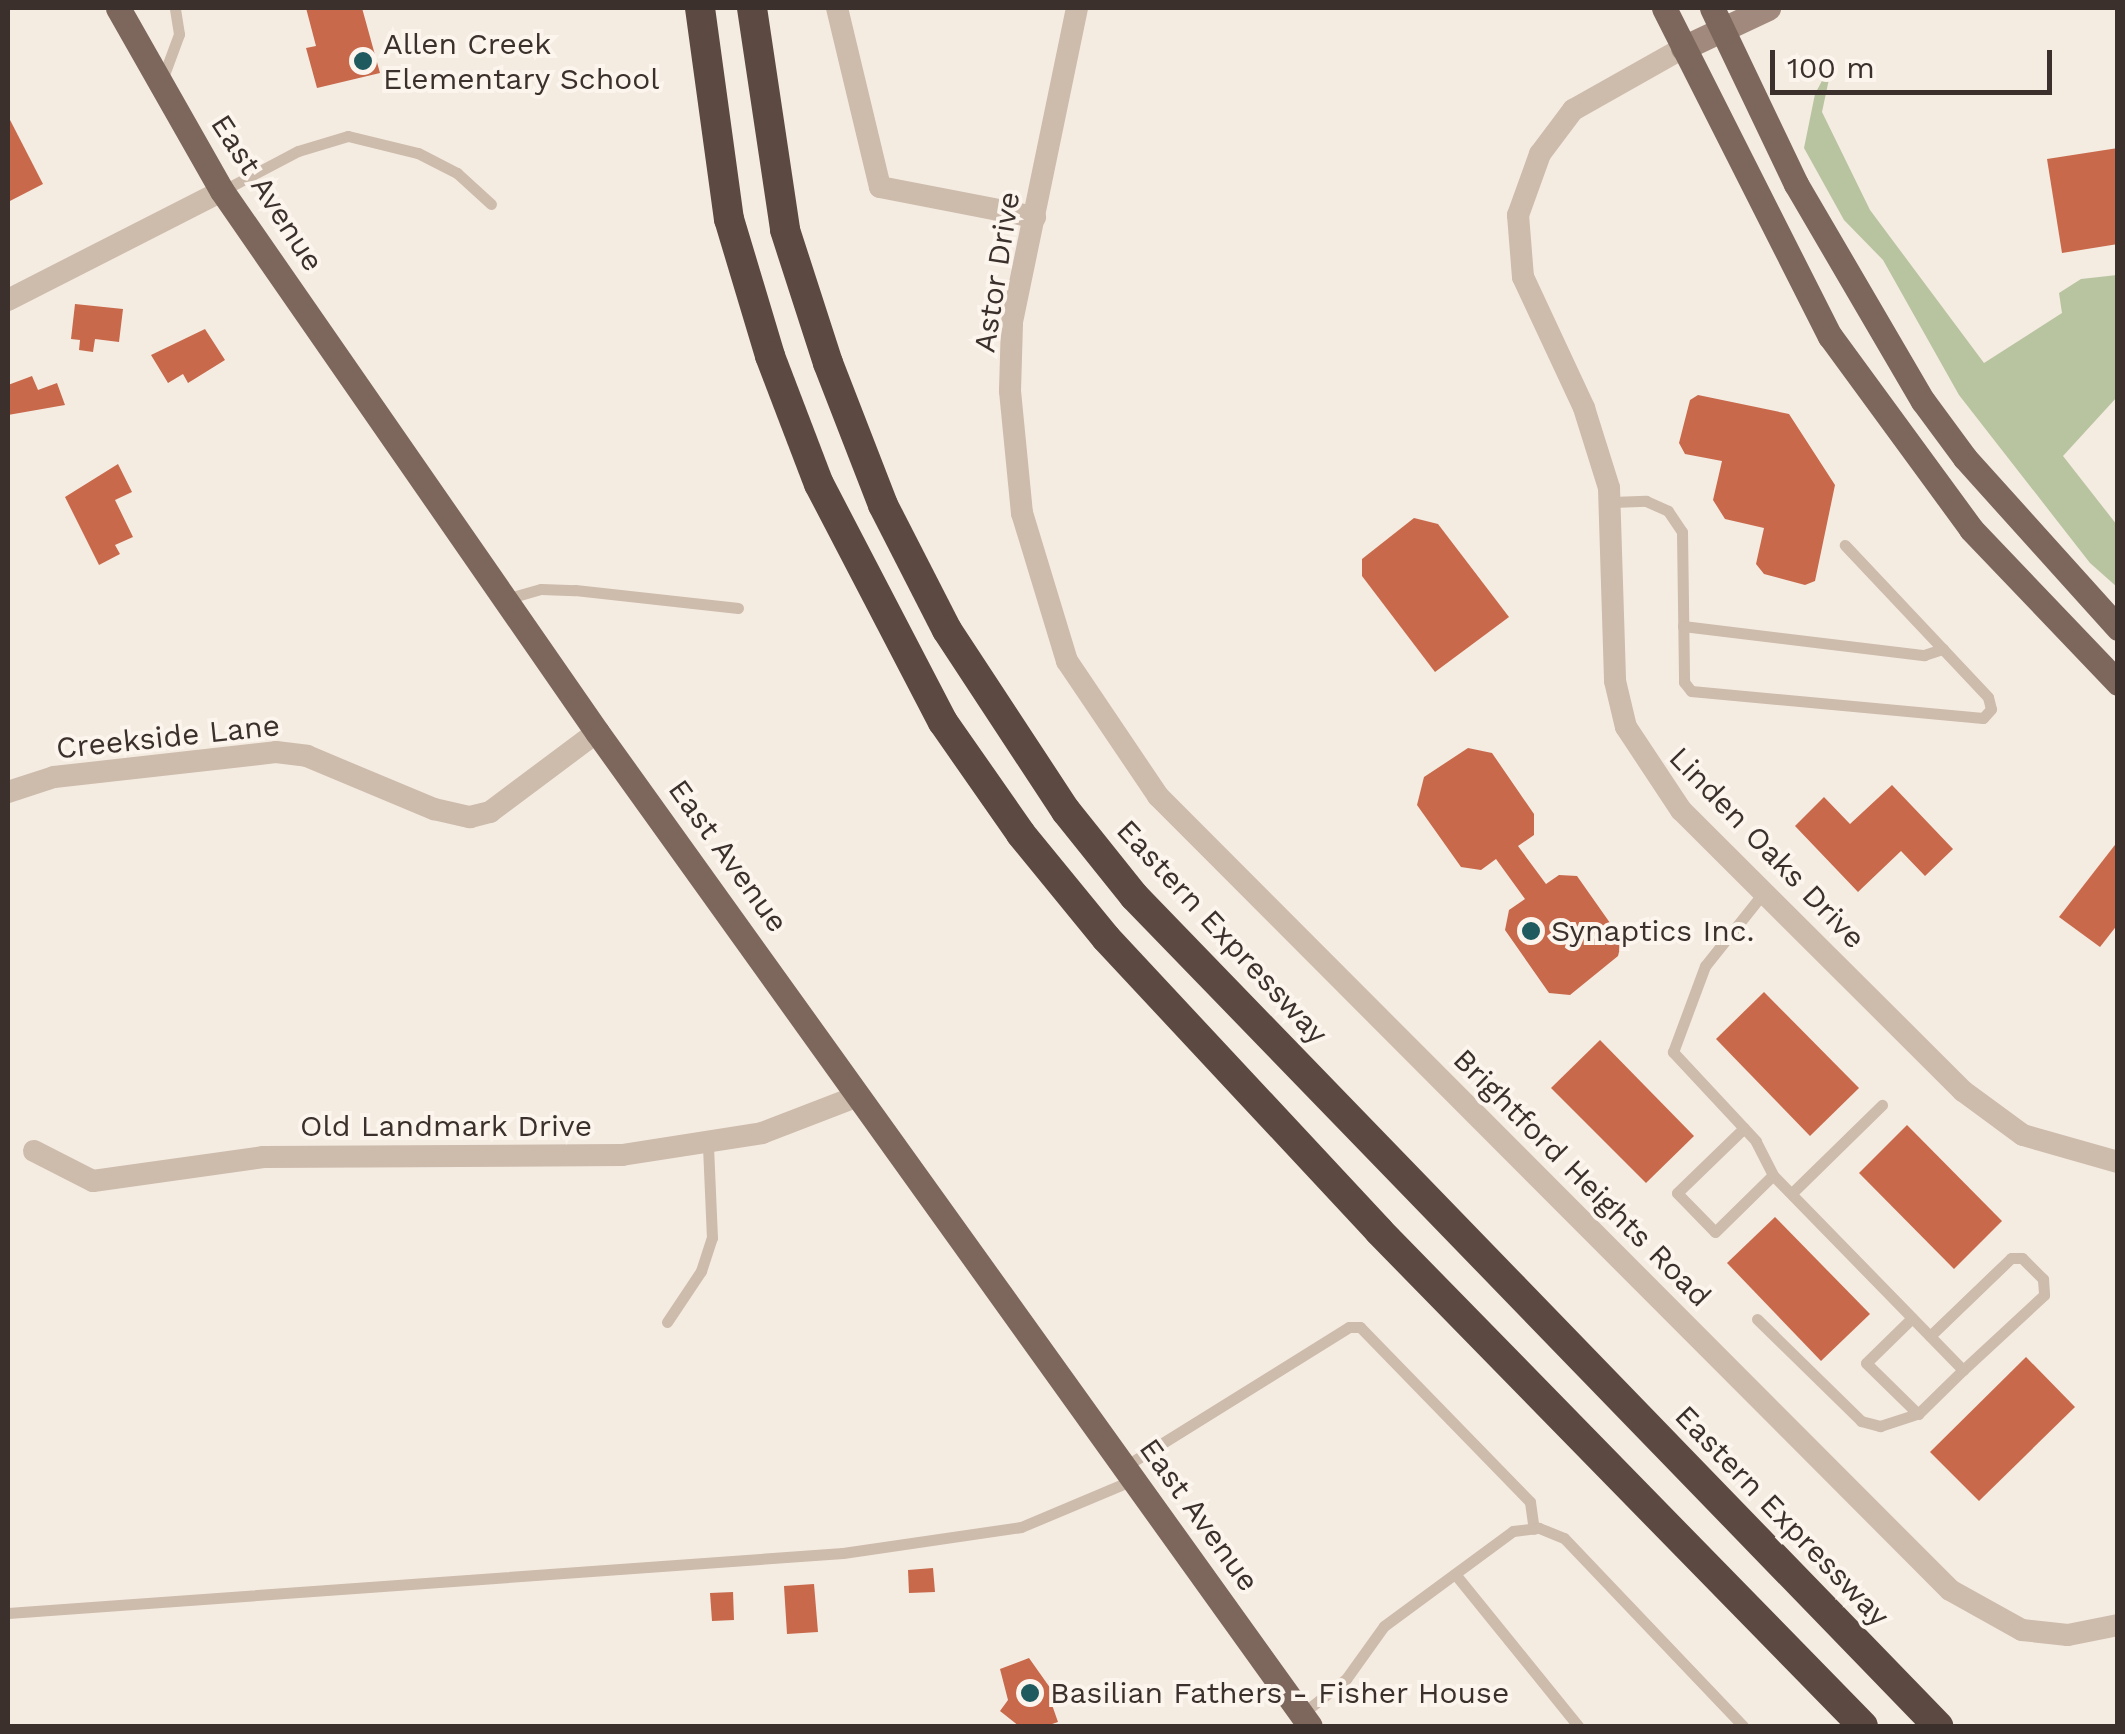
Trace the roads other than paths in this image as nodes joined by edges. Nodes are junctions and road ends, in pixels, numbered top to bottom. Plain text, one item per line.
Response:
1 (118, 8) edge
2 (175, 8) edge
3 (700, 8) edge
4 (752, 8) edge
5 (837, 8) edge
6 (1077, 8) edge
7 (1664, 8) edge
8 (1768, 8) edge
9 (1717, 18) edge
10 (1684, 48) junction
11 (160, 84) junction
12 (222, 191) junction
13 (491, 204) dead end
14 (1035, 217) junction
15 (8, 300) edge
16 (1612, 502) junction
17 (1845, 546) dead end
18 (506, 600) junction
19 (738, 608) dead end
20 (1683, 626) junction
21 (2118, 628) edge
22 (1943, 649) junction
23 (1067, 661) joint
24 (2118, 682) edge
25 (597, 732) junction
26 (8, 792) edge
27 (1764, 892) junction
28 (858, 1096) junction
29 (1882, 1105) dead end
30 (1744, 1128) junction
31 (708, 1145) junction
32 (34, 1150) dead end
33 (2118, 1162) edge
34 (1774, 1175) junction
35 (1792, 1193) junction
36 (1912, 1318) junction
37 (1757, 1319) dead end
38 (667, 1322) dead end
39 (1930, 1336) junction
40 (1964, 1370) junction
41 (1918, 1414) junction
42 (1129, 1474) junction
43 (1534, 1528) junction
44 (1455, 1574) junction
45 (8, 1614) edge
46 (2118, 1625) edge
47 (1306, 1720) edge
48 (1578, 1726) edge
49 (1743, 1726) edge
50 (1862, 1726) edge
51 (1938, 1726) edge

1 - 11 main road, East Avenue
2 - 11 lane
3 - 50 highway
4 - 51 highway, Eastern Expressway
5 - 14 street
6 - 14 street, Astor Drive
7 - 10 main road
8 - 9 street
9 - 10 street
9 - 21 main road
10 - 16 street, Linden Oaks Drive
10 - 24 main road
11 - 12 main road, East Avenue
12 - 13 lane
12 - 15 street
12 - 18 main road, East Avenue
14 - 23 street, Astor Drive
16 - 20 lane
16 - 27 street, Linden Oaks Drive
17 - 22 lane
18 - 19 lane
18 - 25 main road, East Avenue
20 - 22 lane
20 - 22 lane
23 - 46 street, Brightford Heights Road
25 - 26 street, Creekside Lane
25 - 28 main road, East Avenue
27 - 30 lane
27 - 33 street, Linden Oaks Drive
28 - 31 street, Old Landmark Drive
28 - 42 main road, East Avenue
29 - 35 lane
30 - 34 lane
30 - 34 lane
31 - 32 street, Old Landmark Drive
31 - 38 lane
34 - 35 lane
35 - 36 lane
36 - 39 lane
36 - 41 lane
37 - 41 lane
39 - 40 lane
39 - 40 lane
40 - 41 lane
42 - 43 lane
42 - 45 lane
42 - 47 main road, East Avenue
43 - 44 lane
43 - 49 lane
44 - 47 lane
44 - 48 lane

